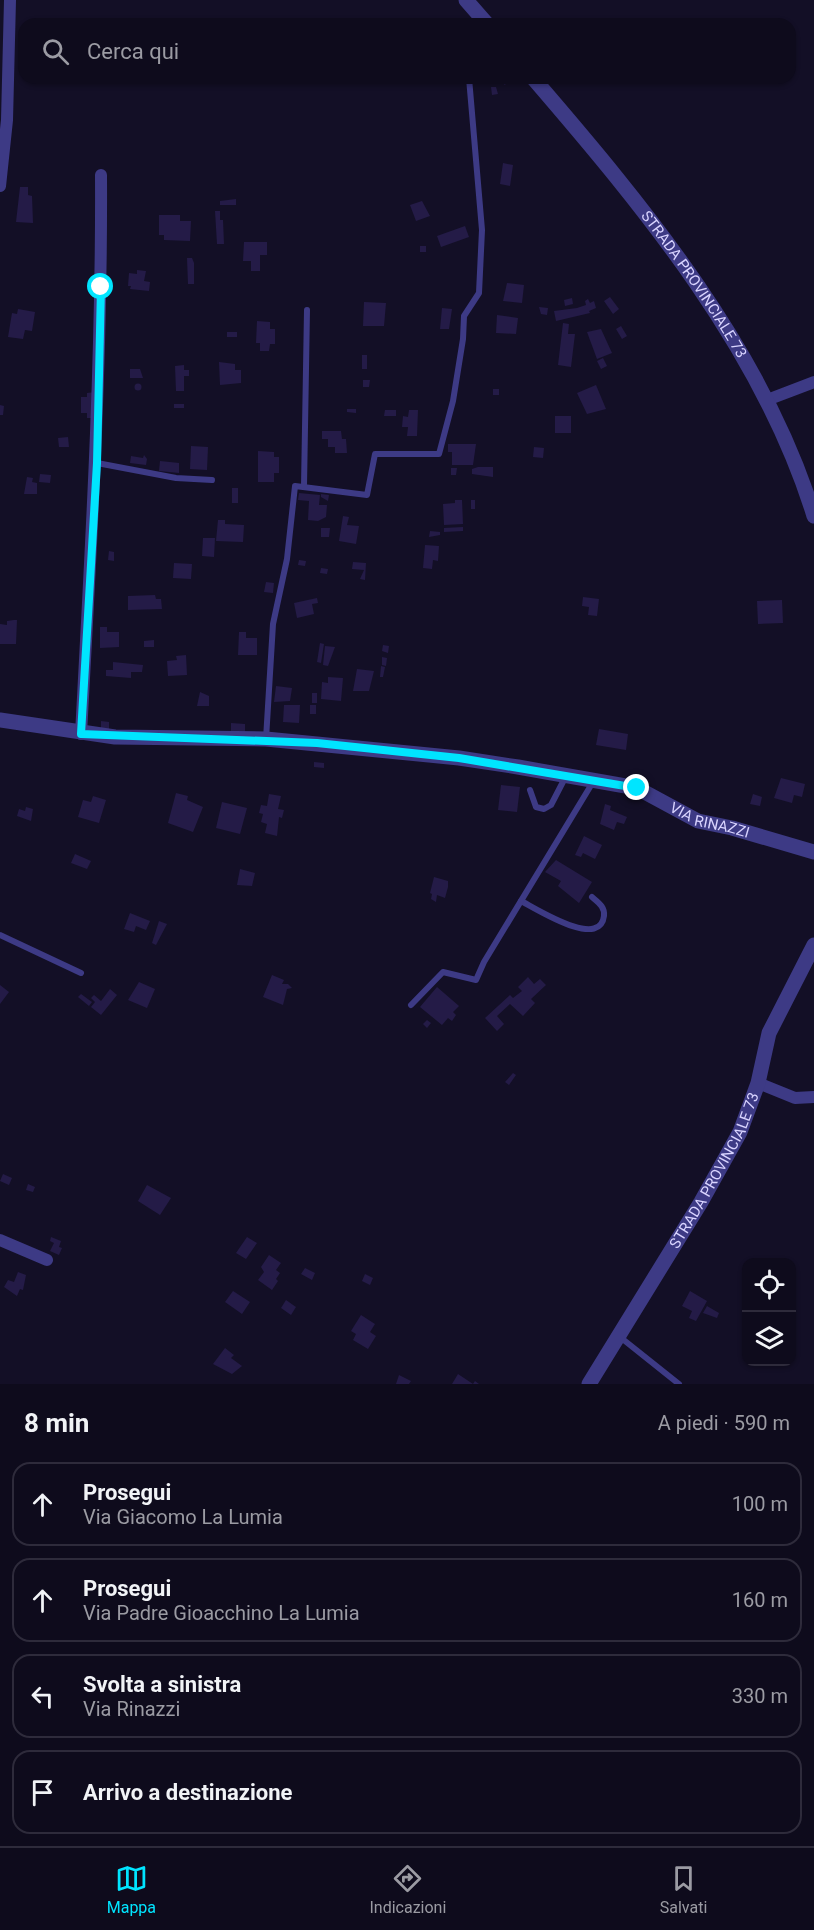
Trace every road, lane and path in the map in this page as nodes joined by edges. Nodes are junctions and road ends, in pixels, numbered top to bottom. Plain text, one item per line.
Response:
1 (9, 0) edge
2 (466, 0) edge
3 (479, 18) edge
4 (470, 84) edge
5 (538, 84) edge
6 (101, 175) dead end
7 (0, 186) edge
8 (307, 310) dead end
9 (814, 381) edge
10 (767, 400) junction
11 (97, 463) junction
12 (212, 480) dead end
13 (304, 486) junction
14 (814, 516) edge
15 (0, 720) edge
16 (81, 734) junction
17 (266, 740) junction
18 (566, 776) junction
19 (594, 780) junction
20 (530, 790) dead end
21 (814, 852) edge
22 (592, 897) dead end
23 (521, 901) junction
24 (0, 934) edge
25 (814, 945) edge
26 (81, 973) dead end
27 (411, 1005) dead end
28 (758, 1083) junction
29 (814, 1097) edge
30 (0, 1240) edge
31 (47, 1260) dead end
32 (619, 1336) junction
33 (589, 1384) edge
34 (679, 1384) edge

1 - 7 street
2 - 3 street
4 - 13 lane
5 - 10 street, STRADA PROVINCIALE 73
6 - 11 street
8 - 13 lane
9 - 10 street
10 - 14 street, STRADA PROVINCIALE 73
11 - 12 lane
11 - 16 street
13 - 17 lane
15 - 16 street, VIA RINAZZI
16 - 17 street, VIA RINAZZI
17 - 18 street, VIA RINAZZI
18 - 19 street, VIA RINAZZI
18 - 20 lane
19 - 21 street, VIA RINAZZI
19 - 23 lane
22 - 23 lane
23 - 27 lane
24 - 26 lane
25 - 28 street, STRADA PROVINCIALE 73
28 - 29 street
28 - 32 street, STRADA PROVINCIALE 73
30 - 31 street
32 - 33 street, STRADA PROVINCIALE 73
32 - 34 lane

